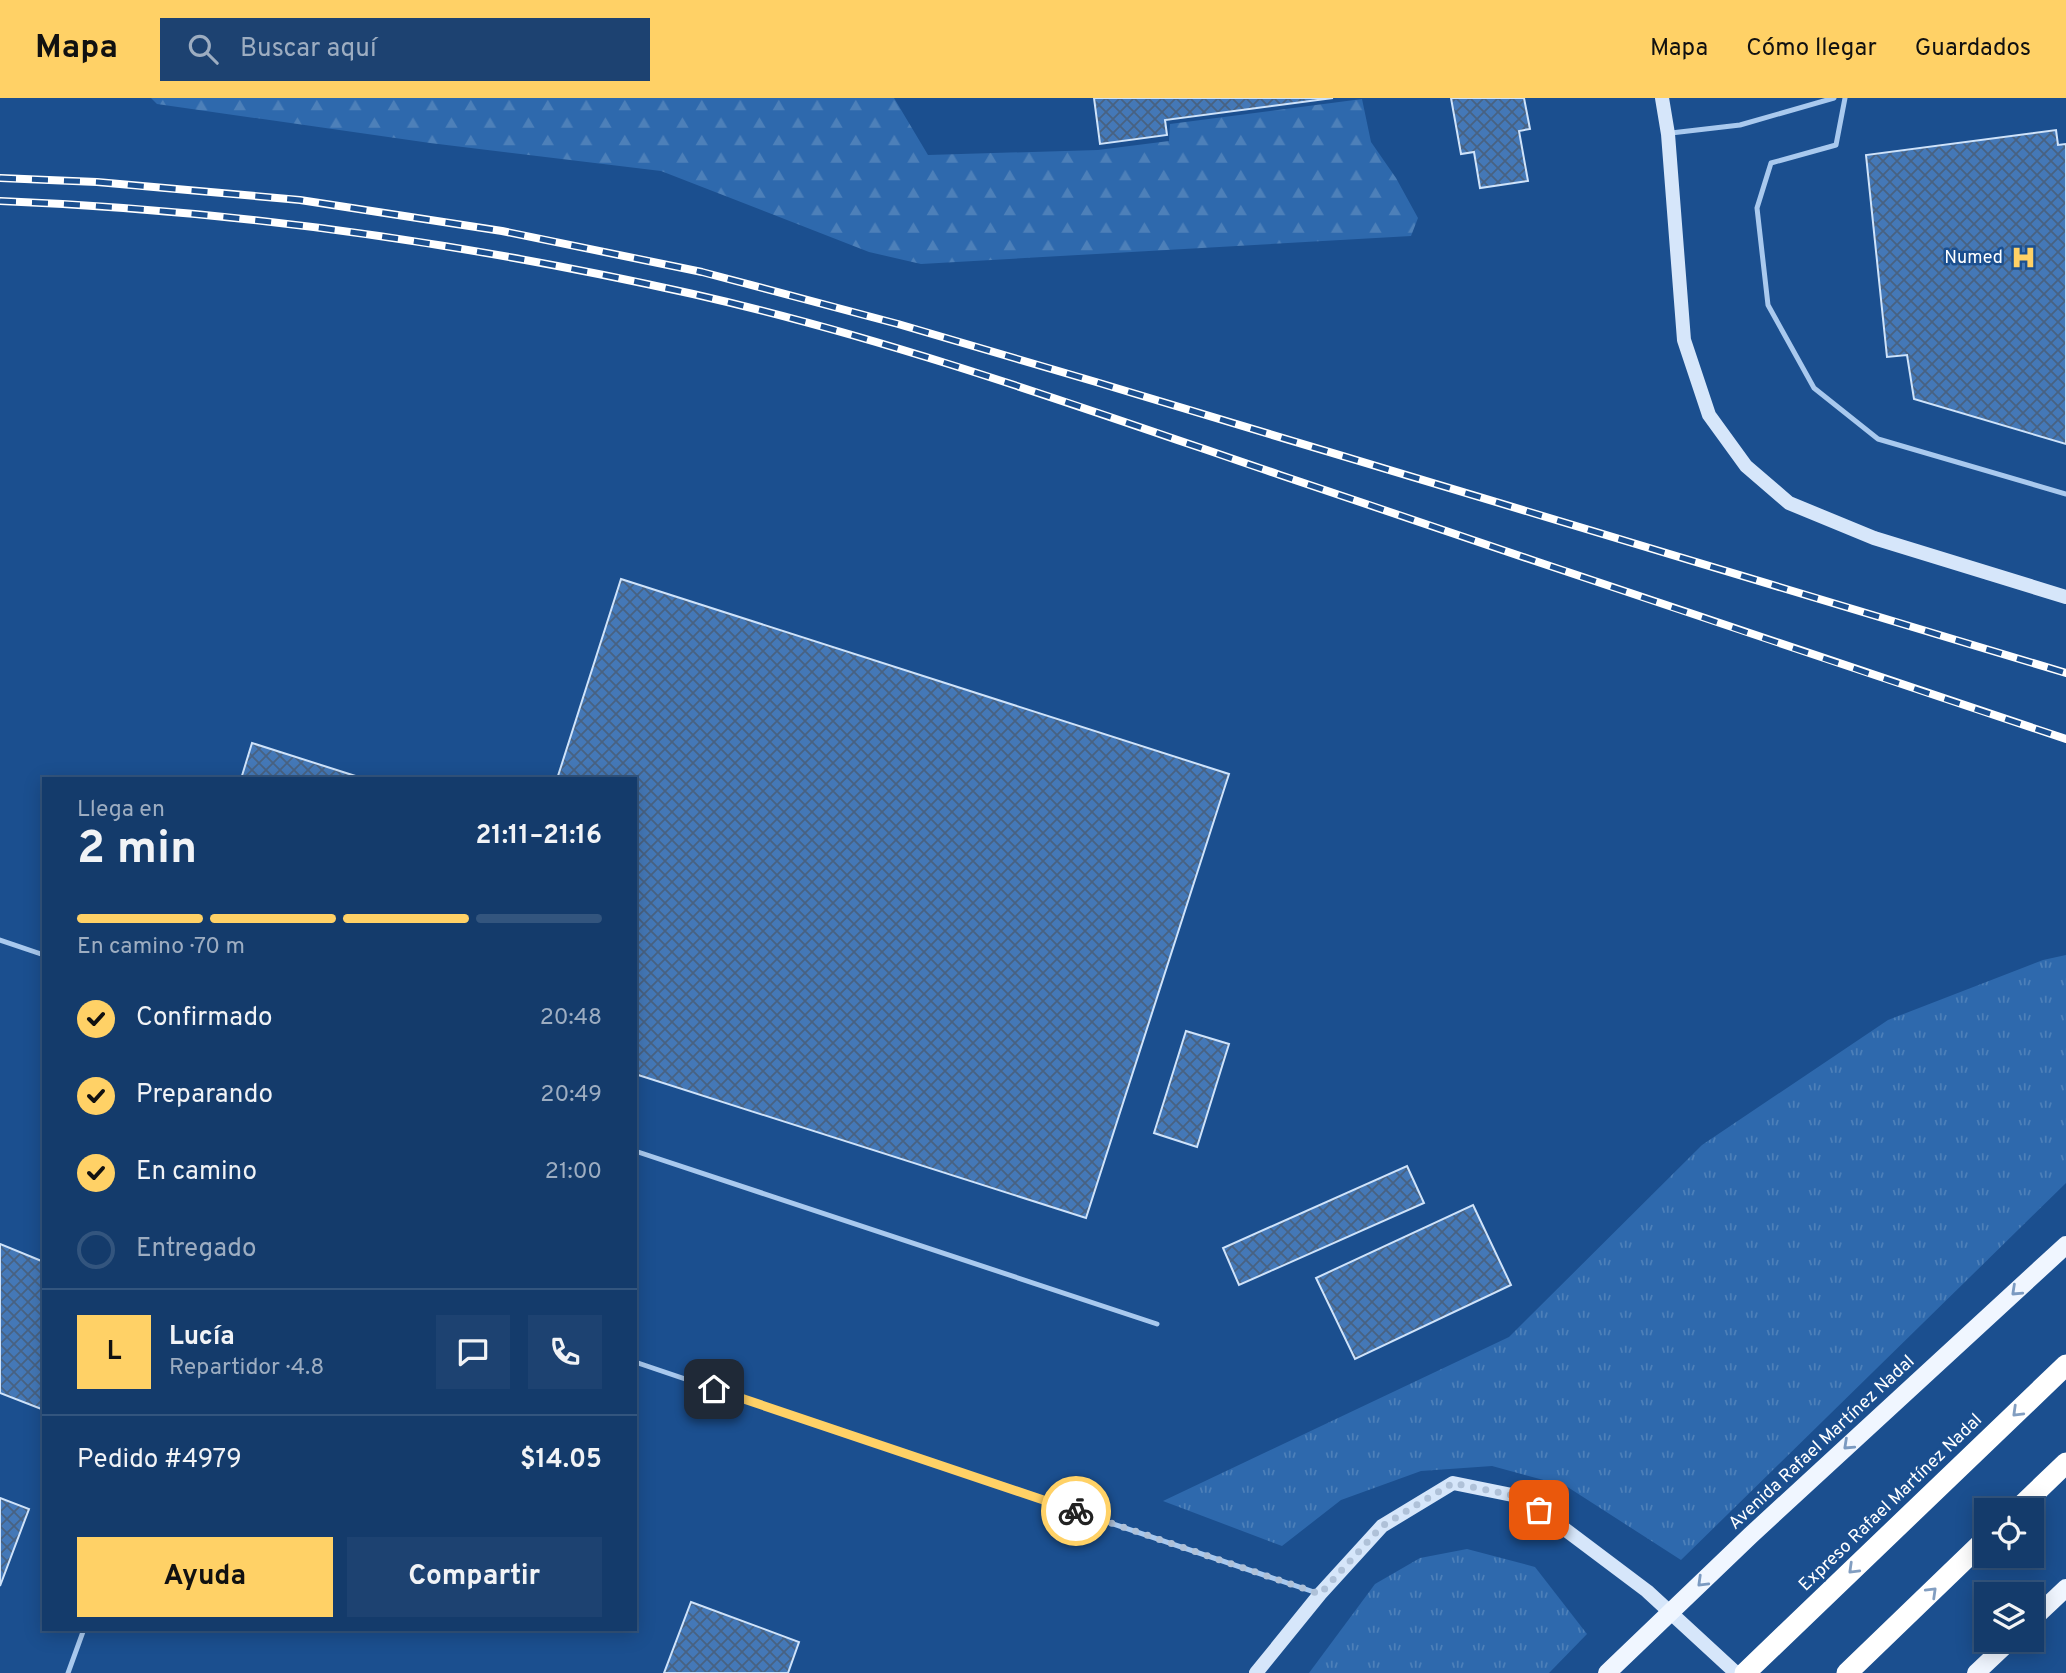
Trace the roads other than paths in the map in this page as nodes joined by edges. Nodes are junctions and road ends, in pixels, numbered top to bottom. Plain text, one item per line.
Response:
1 (1662, 98) edge
2 (1834, 98) edge
3 (1845, 98) edge
4 (1668, 134) junction
5 (2066, 494) edge
6 (2066, 597) edge
7 (0, 940) edge
8 (42, 954) edge
9 (637, 1153) edge
10 (2066, 1245) edge
11 (1157, 1324) dead end
12 (637, 1363) edge
13 (2066, 1364) edge
14 (2066, 1463) edge
15 (2030, 1498) edge
16 (1974, 1551) edge
17 (2066, 1588) edge
18 (1320, 1594) junction
19 (2044, 1609) edge
20 (83, 1631) edge
21 (1998, 1652) edge
22 (68, 1673) edge
23 (1256, 1673) edge
24 (1607, 1673) edge
25 (1736, 1673) edge
26 (1745, 1673) edge
27 (1847, 1673) edge
28 (1976, 1673) edge

1 - 4 main road
2 - 4 lane
3 - 5 lane
4 - 6 main road
7 - 8 lane
9 - 11 lane
10 -> 24 main road, Avenida Rafael Martínez Nadal
12 - 18 lane
13 -> 26 highway, Expreso Rafael Martínez Nadal
14 - 15 highway
27 -> 16 highway
17 - 19 main road
18 - 23 main road
18 - 25 main road
20 - 22 lane
21 - 28 main road

